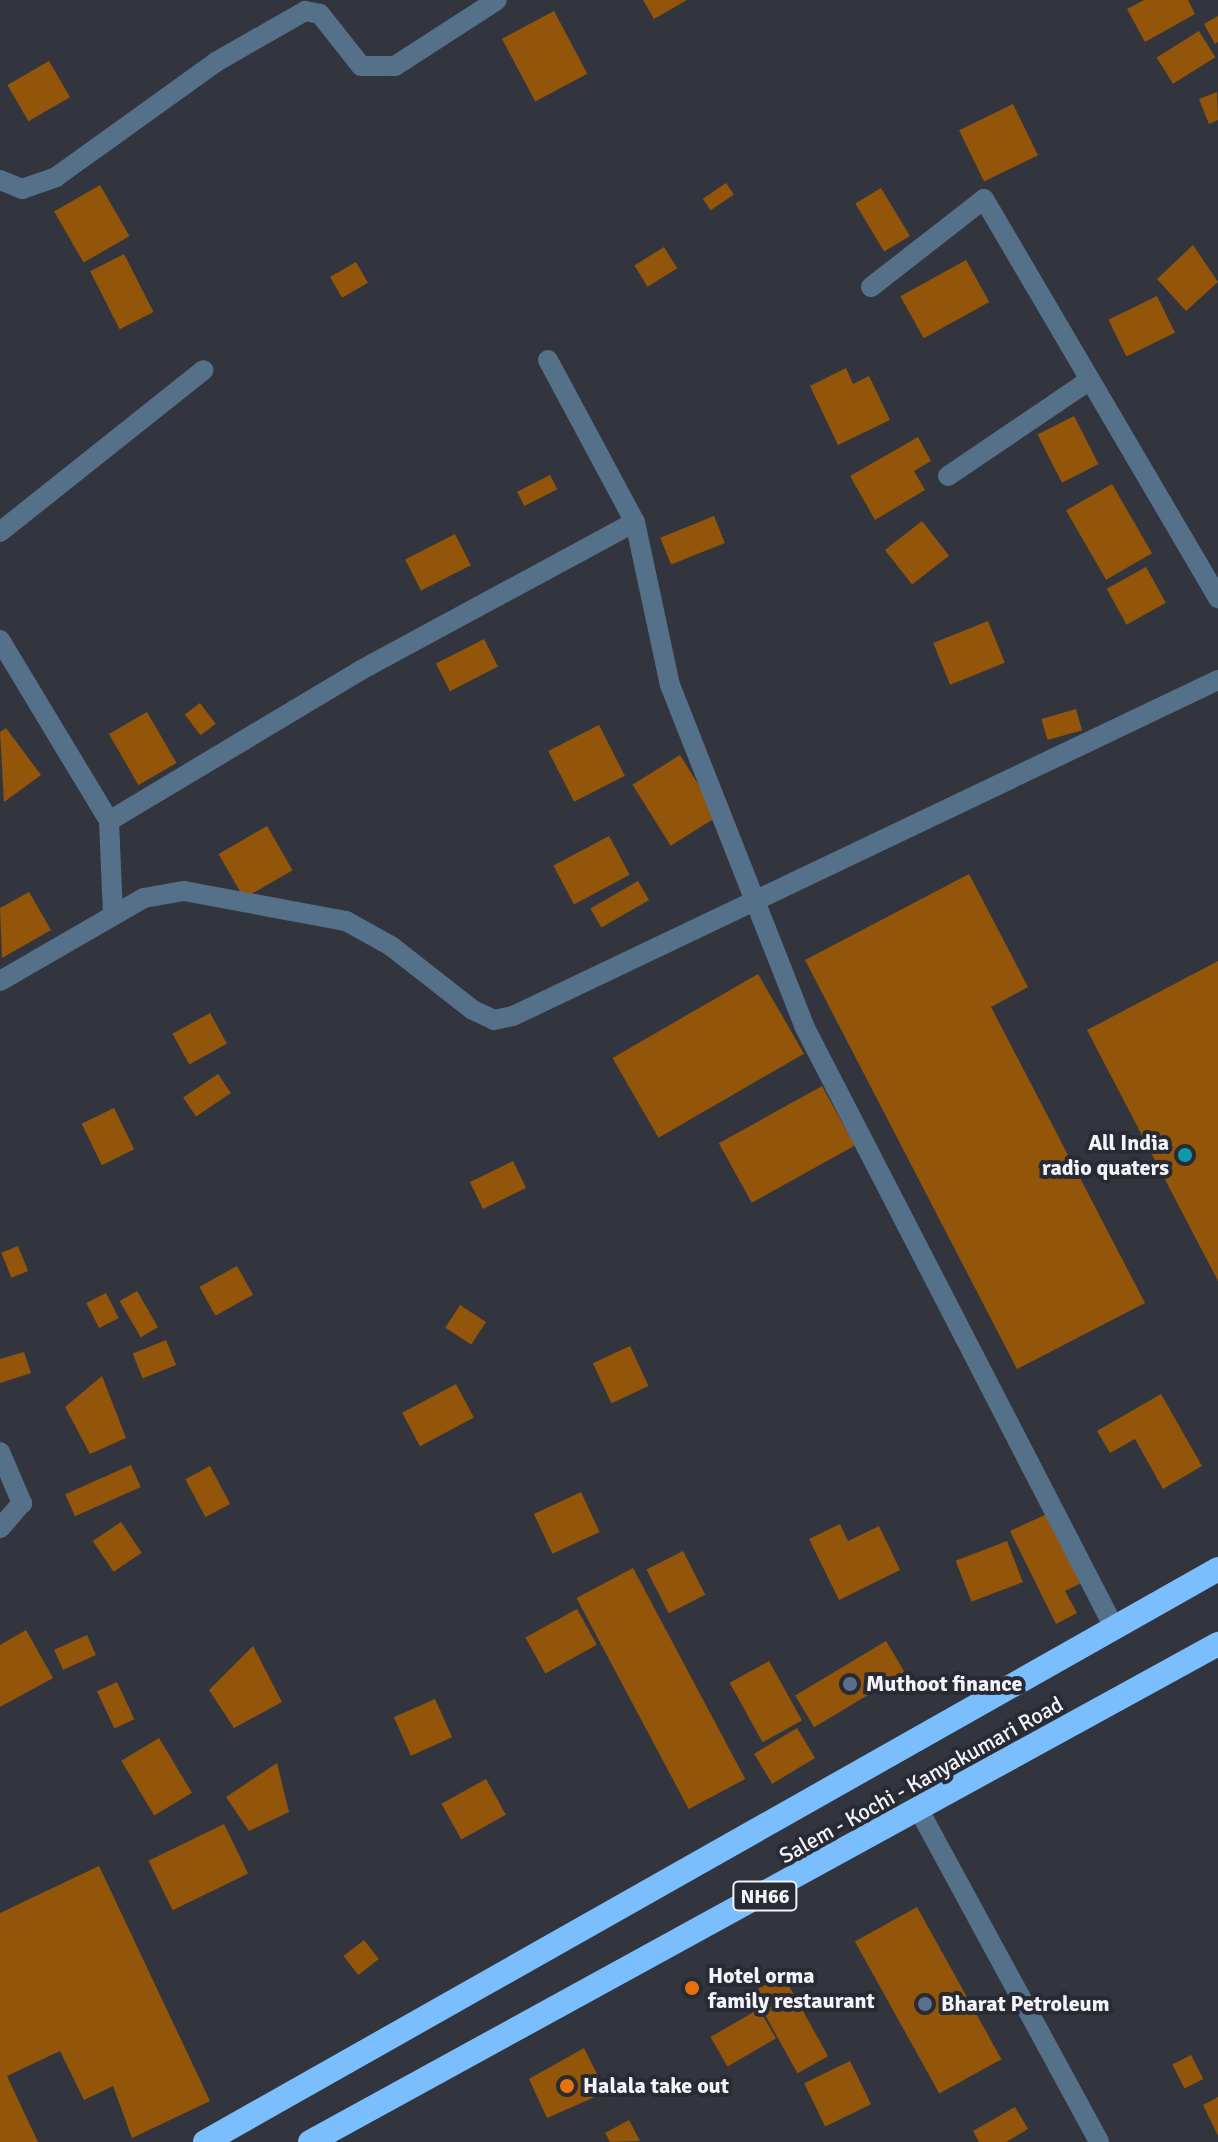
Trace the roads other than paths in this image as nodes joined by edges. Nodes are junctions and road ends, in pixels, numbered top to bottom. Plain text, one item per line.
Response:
1 (497, 0) edge
2 (0, 180) edge
3 (871, 287) dead end
4 (548, 360) dead end
5 (204, 370) dead end
6 (1090, 380) junction
7 (948, 476) dead end
8 (635, 522) junction
9 (0, 532) edge
10 (1218, 598) edge
11 (0, 640) edge
12 (1218, 680) edge
13 (109, 821) junction
14 (758, 901) junction
15 (113, 913) junction
16 (0, 981) edge
17 (0, 1452) edge
18 (0, 1528) edge
19 (1218, 1569) edge
20 (1114, 1627) junction
21 (1218, 1644) edge
22 (920, 1812) junction
23 (205, 2142) edge
24 (310, 2142) edge
25 (1099, 2142) edge

1 - 2 street
3 - 6 street
4 - 8 street
5 - 9 street
6 - 7 street
6 - 10 street
8 - 13 street
8 - 14 street
11 - 13 street
12 - 14 street
13 - 15 street
14 - 15 street
14 - 20 street
15 - 16 street
17 - 18 street
19 - 20 highway
20 - 23 highway
21 - 22 highway, Salem - Kochi - Kanyakumari Road / NH66
22 - 24 highway, Salem - Kochi - Kanyakumari Road / NH66
22 - 25 street

